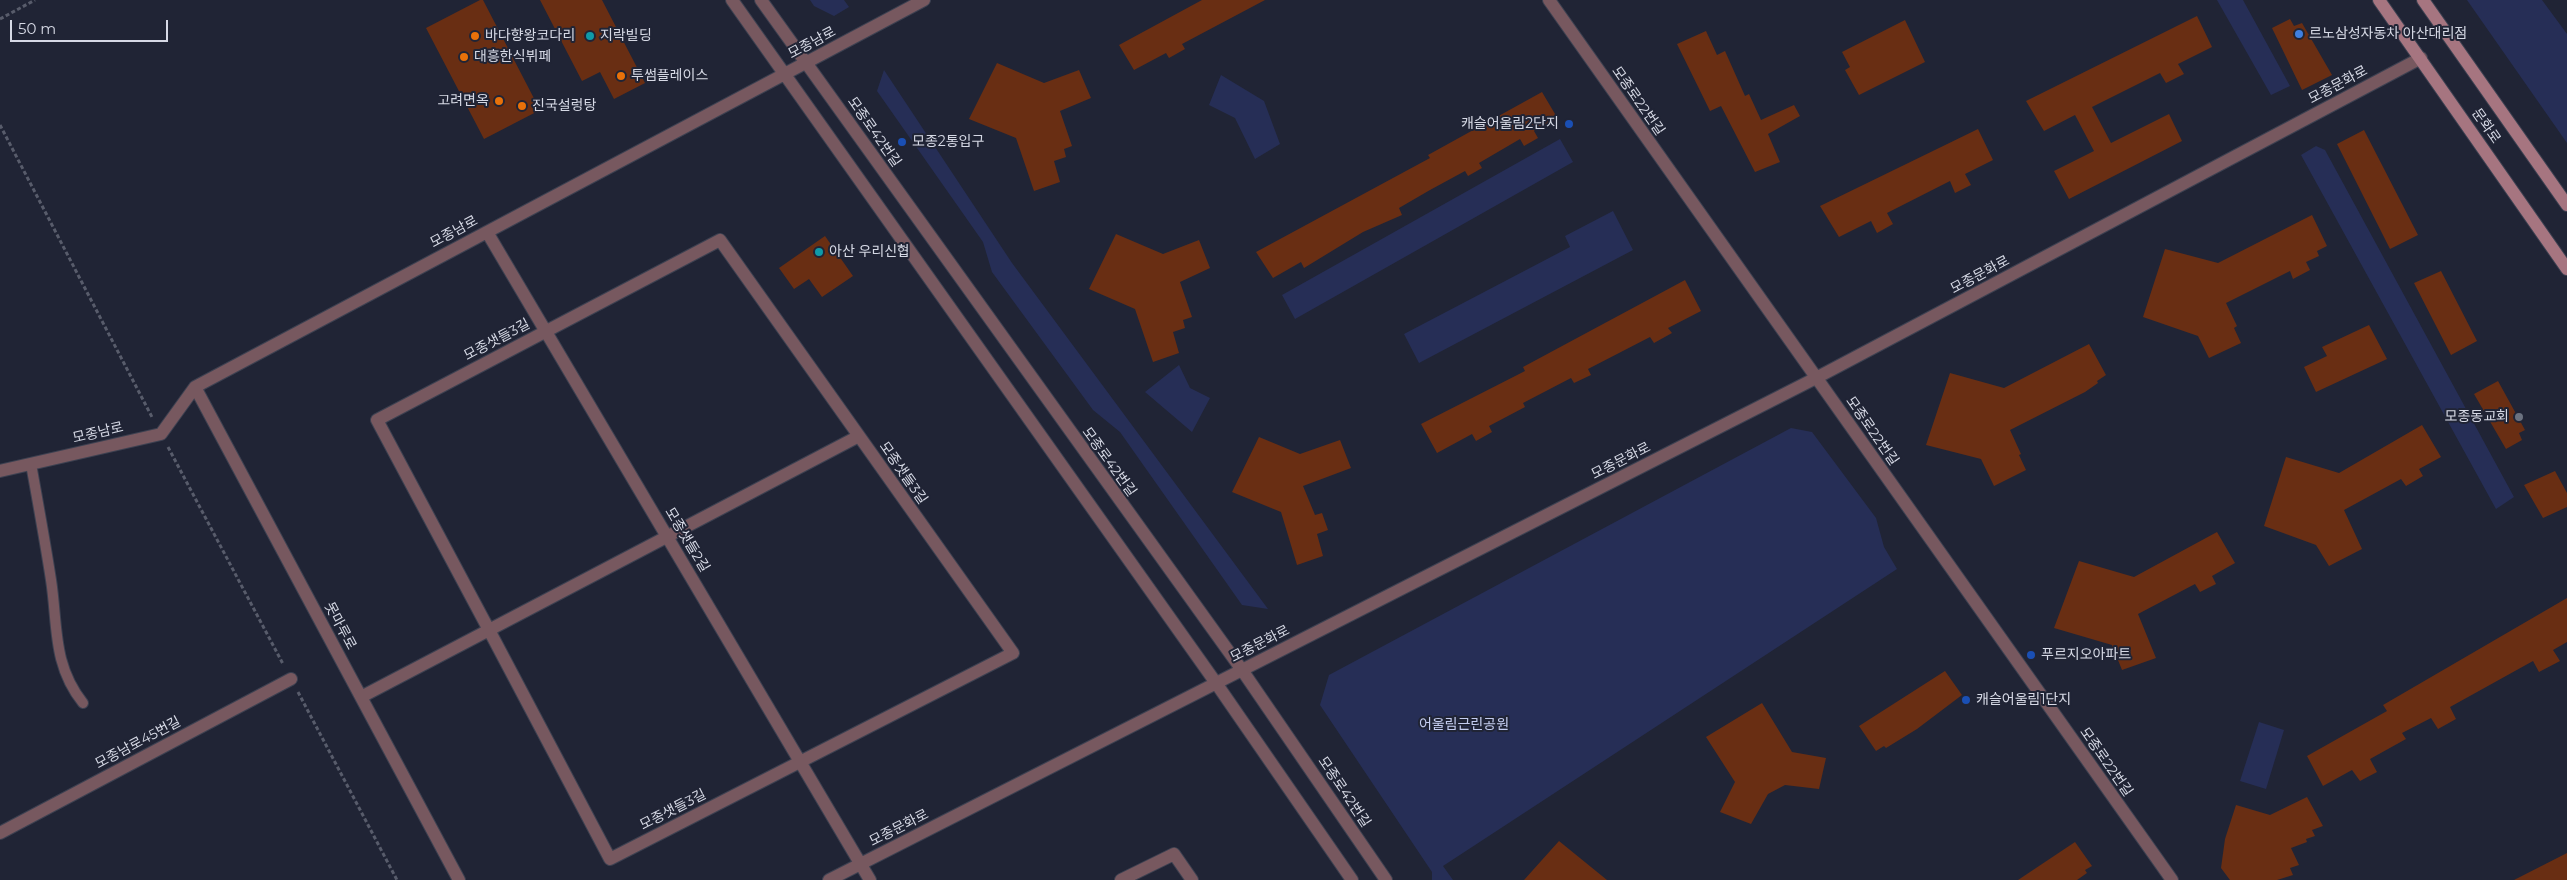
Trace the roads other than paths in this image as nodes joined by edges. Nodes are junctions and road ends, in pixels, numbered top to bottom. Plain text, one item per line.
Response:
1 (732, 0) edge
2 (761, 0) edge
3 (924, 0) edge
4 (1549, 0) edge
5 (2379, 0) edge
6 (2423, 0) edge
7 (2421, 58) junction
8 (806, 63) junction
9 (784, 74) junction
10 (2567, 205) edge
11 (486, 232) junction
12 (2567, 269) edge
13 (545, 331) junction
14 (1816, 378) junction
15 (195, 387) junction
16 (859, 436) junction
17 (31, 464) junction
18 (0, 471) edge
19 (667, 537) junction
20 (489, 630) junction
21 (1242, 670) junction
22 (291, 679) road end
23 (1216, 683) junction
24 (361, 697) junction
25 (83, 703) dead end
26 (801, 762) junction
27 (0, 833) edge
28 (861, 864) junction
29 (459, 880) edge
30 (829, 880) edge
31 (870, 880) edge
32 (1121, 880) edge
33 (1192, 880) edge
34 (1352, 880) edge
35 (1386, 880) edge
36 (2172, 880) edge

1 - 9 street
2 - 8 street, 모종로42번길
3 - 8 street, 모종남로
4 - 14 street, 모종로22번길
5 - 7 main road, 문화로
6 - 10 main road, 문화로
7 - 12 main road, 문화로
7 - 14 street, 모종문화로
8 - 9 street, 모종남로
8 - 21 street, 모종로42번길
9 - 11 street, 모종남로
9 - 23 street
11 - 13 street, 모종샛들2길
11 - 15 street, 모종남로
13 - 16 street, 모종샛들3길
13 - 19 street, 모종샛들2길
13 - 20 street, 모종샛들3길
14 - 21 street, 모종문화로
14 - 36 street, 모종로22번길
15 - 17 street, 모종남로
15 - 24 street, 못마루로
16 - 19 street
16 - 26 street, 모종샛들3길
17 - 18 street, 모종남로
17 - 25 lane
19 - 20 street
19 - 26 street, 모종샛들2길
20 - 24 street
20 - 26 street, 모종샛들3길
21 - 23 street, 모종문화로
21 - 35 street, 모종로42번길
22 - 27 street, 모종남로45번길
23 - 28 street, 모종문화로
23 - 34 street
24 - 29 street, 못마루로
26 - 28 street, 모종샛들2길
28 - 30 street, 모종문화로
28 - 31 street, 모종샛들2길
32 - 33 street

